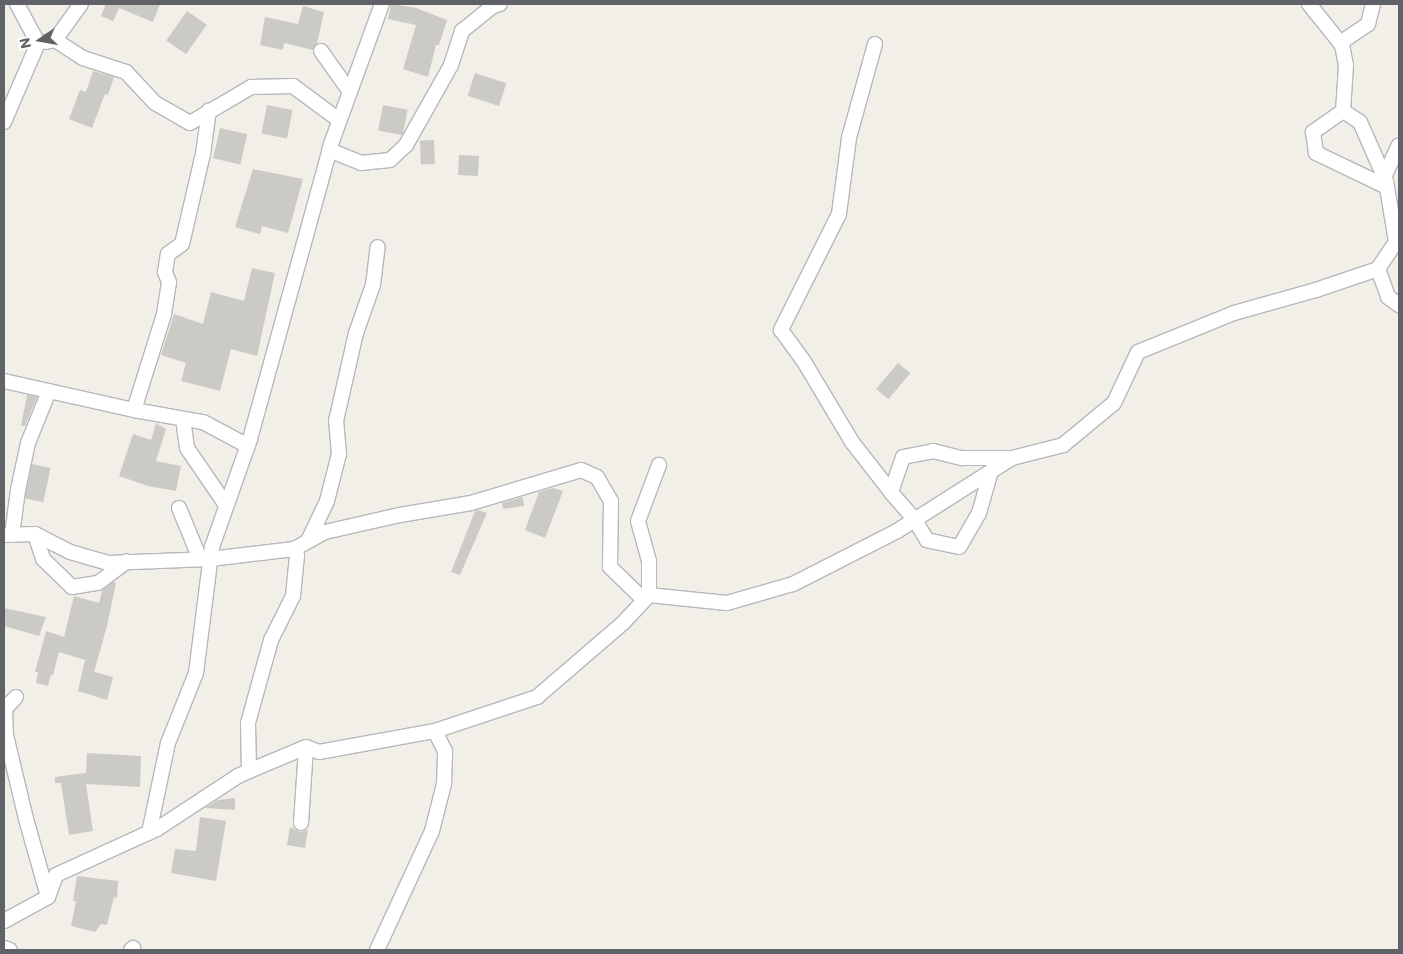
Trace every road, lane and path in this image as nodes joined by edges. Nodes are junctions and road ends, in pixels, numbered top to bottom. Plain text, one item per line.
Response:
1 (18, 4) edge
2 (81, 4) edge
3 (382, 4) edge
4 (500, 4) edge
5 (1309, 4) edge
6 (1373, 4) edge
7 (55, 40) junction
8 (1340, 43) junction
9 (38, 44) junction
10 (875, 44) dead end
11 (321, 51) dead end
12 (350, 92) junction
13 (209, 110) junction
14 (1343, 111) junction
15 (339, 120) junction
16 (4, 122) edge
17 (1399, 145) edge
18 (329, 150) junction
19 (1385, 182) junction
20 (378, 247) dead end
21 (1378, 269) junction
22 (1399, 306) edge
23 (4, 382) edge
24 (49, 391) junction
25 (134, 410) junction
26 (183, 419) junction
27 (248, 446) junction
28 (1012, 458) junction
29 (659, 465) dead end
30 (991, 472) junction
31 (891, 492) junction
32 (226, 505) junction
33 (179, 508) dead end
34 (915, 520) junction
35 (35, 534) junction
36 (8, 535) edge
37 (308, 541) junction
38 (294, 548) junction
39 (205, 559) junction
40 (127, 561) junction
41 (647, 598) junction
42 (16, 697) dead end
43 (435, 731) junction
44 (306, 747) junction
45 (249, 771) junction
46 (301, 823) dead end
47 (149, 833) junction
48 (48, 897) junction
49 (4, 921) edge
50 (4, 948) edge
51 (10, 950) edge
52 (377, 950) edge

1 - 9 street
2 - 7 street
3 - 12 street
4 - 18 street
5 - 8 street
6 - 8 street
7 - 9 street
7 - 13 street
8 - 14 street
9 - 16 street
10 - 31 street
11 - 12 street
12 - 15 street
13 - 15 street
13 - 25 street
14 - 19 street
14 - 19 street
15 - 18 street
17 - 19 street
18 - 27 street
19 - 21 street
20 - 37 street
21 - 22 street
21 - 28 street
23 - 24 street
24 - 25 street
24 - 36 street
25 - 26 street
26 - 27 street
26 - 32 street
27 - 32 street
28 - 30 street
28 - 31 street
29 - 41 street
30 - 34 street
30 - 34 street
31 - 34 street
32 - 39 street
33 - 39 street
34 - 41 street
35 - 36 street
35 - 40 street
35 - 40 street
37 - 38 street
37 - 41 street
38 - 39 street
38 - 45 street
39 - 40 street
39 - 47 street
41 - 43 street
42 - 48 street
43 - 44 street
43 - 52 street
44 - 45 street
44 - 46 street
45 - 47 street
47 - 48 street
48 - 49 street
50 - 51 street

